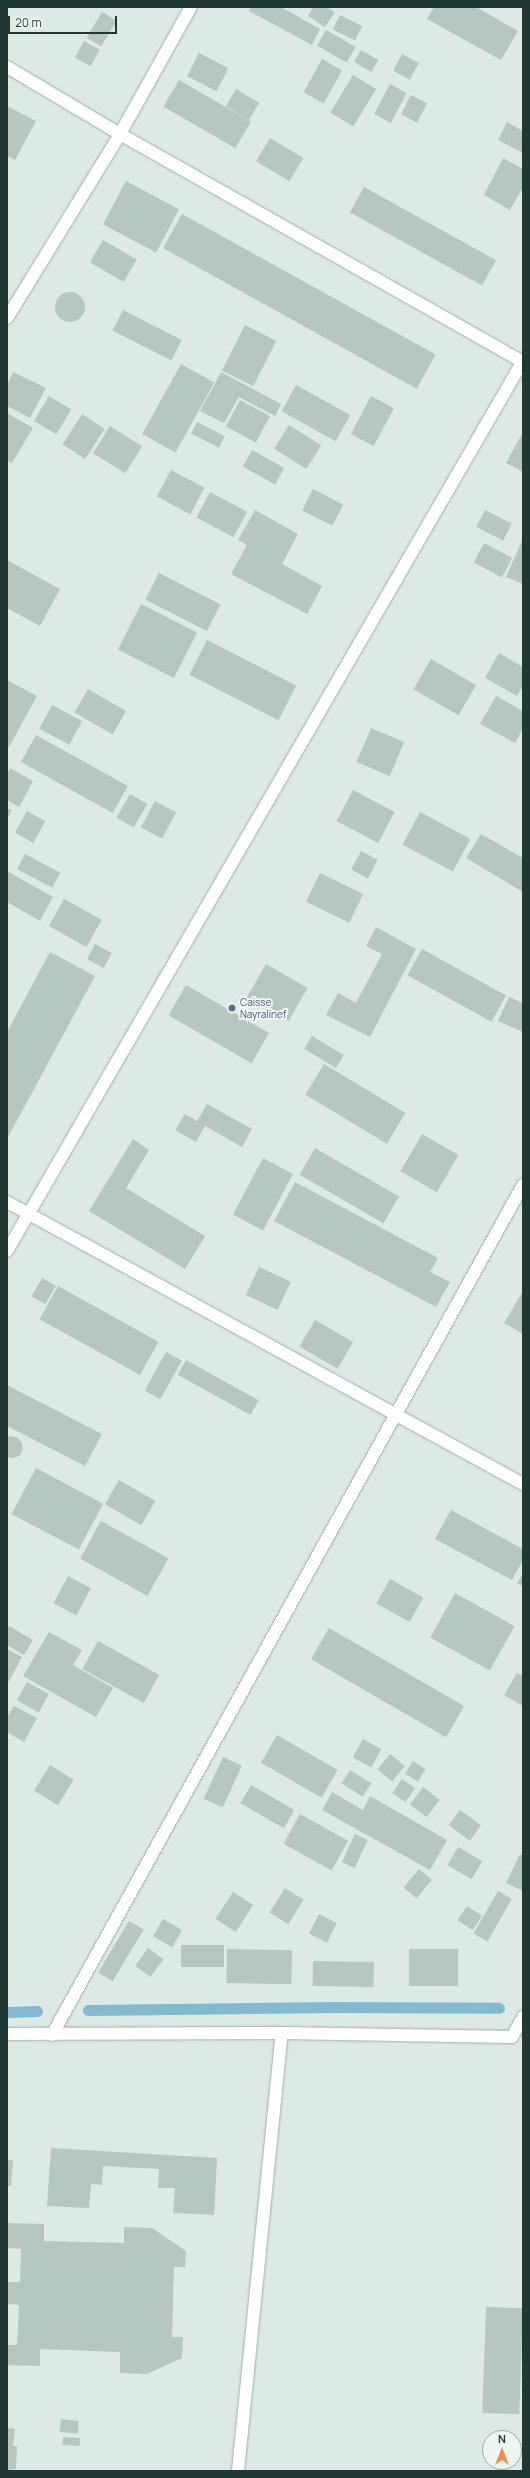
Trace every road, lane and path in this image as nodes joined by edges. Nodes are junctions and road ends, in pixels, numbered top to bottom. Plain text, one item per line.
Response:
1 (191, 7) edge
2 (7, 67) edge
3 (120, 134) junction
4 (7, 318) edge
5 (523, 362) edge
6 (523, 1184) edge
7 (7, 1202) edge
8 (29, 1213) junction
9 (7, 1251) edge
10 (394, 1415) junction
11 (523, 1484) edge
12 (523, 2017) edge
13 (282, 2032) junction
14 (7, 2034) edge
15 (52, 2035) junction
16 (238, 2471) edge

1 - 3 street
2 - 3 street
3 - 4 street
3 - 5 street
5 - 8 street
6 - 10 street
7 - 8 street
8 - 9 street
8 - 10 street
10 - 11 street
10 - 15 street
12 - 13 street
13 - 15 street
13 - 16 street
14 - 15 street

